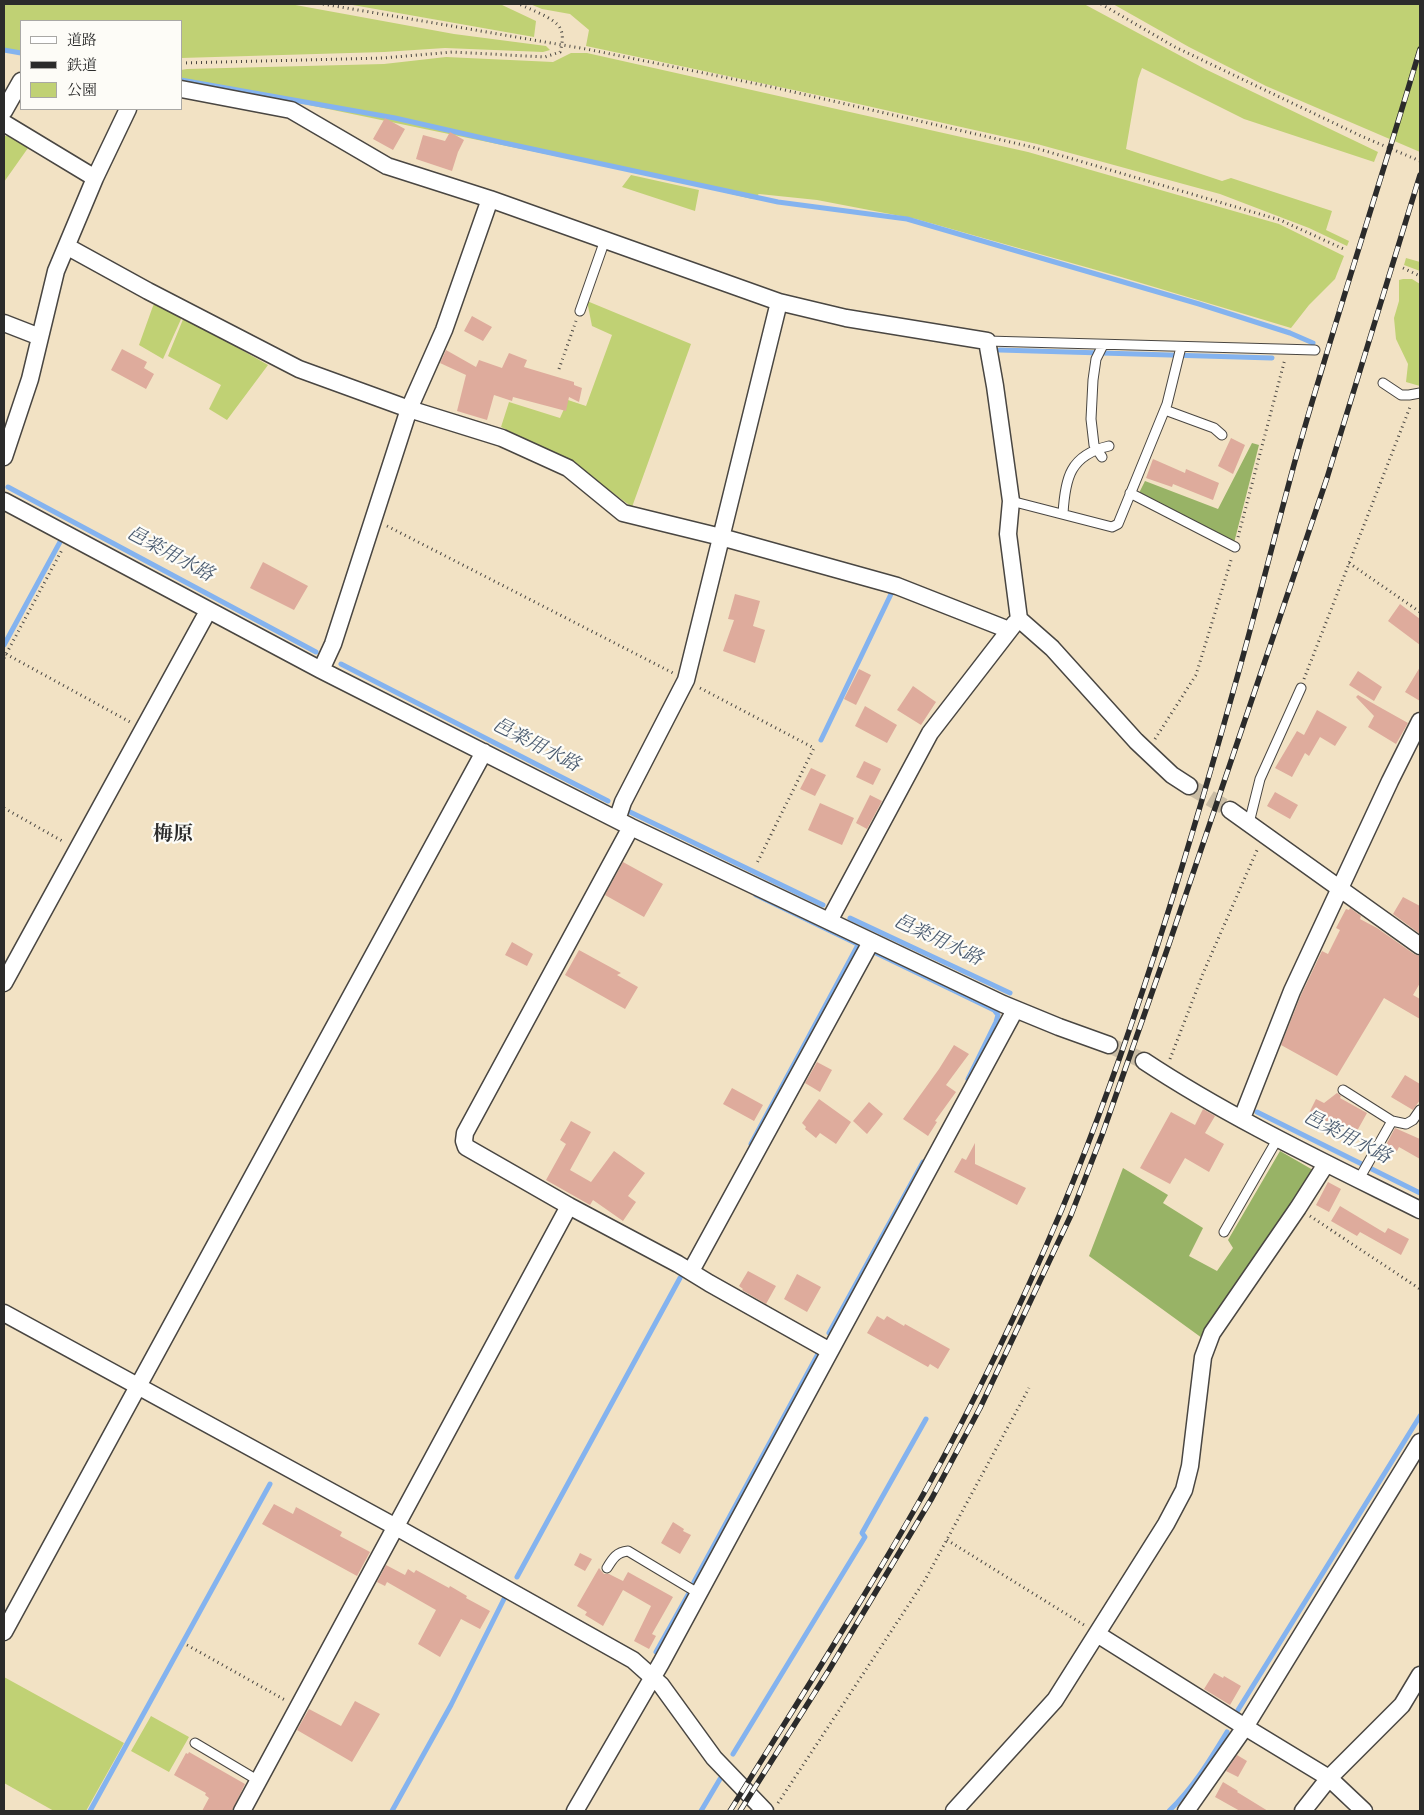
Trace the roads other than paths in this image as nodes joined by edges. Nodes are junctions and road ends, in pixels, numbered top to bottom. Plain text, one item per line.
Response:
1 (20, 83) edge
2 (182, 89) edge
3 (128, 110) edge
4 (4, 111) edge
5 (4, 124) edge
6 (95, 178) junction
7 (490, 199) junction
8 (606, 240) junction
9 (68, 247) junction
10 (779, 302) junction
11 (580, 310) road end
12 (4, 323) edge
13 (40, 337) junction
14 (986, 341) junction
15 (1103, 345) junction
16 (1181, 347) junction
17 (1315, 350) dead end
18 (1383, 383) dead end
19 (1420, 393) edge
20 (409, 409) junction
21 (1165, 410) junction
22 (1222, 435) dead end
23 (1110, 446) dead end
24 (1097, 449) junction
25 (4, 457) edge
26 (1102, 457) dead end
27 (1130, 493) junction
28 (4, 501) edge
29 (1011, 501) junction
30 (1063, 514) junction
31 (720, 537) junction
32 (1235, 547) dead end
33 (208, 611) junction
34 (1014, 624) junction
35 (321, 670) junction
36 (1301, 688) road end
37 (1420, 721) edge
38 (484, 752) junction
39 (1189, 786) tunnel mouth
40 (1230, 810) tunnel mouth
41 (617, 820) junction
42 (1249, 823) junction
43 (632, 827) junction
44 (1340, 888) junction
45 (829, 921) junction
46 (871, 942) junction
47 (1420, 946) edge
48 (4, 983) edge
49 (1015, 1010) junction
50 (1109, 1045) tunnel mouth
51 (1144, 1061) tunnel mouth
52 (1344, 1090) dead end
53 (1420, 1110) edge
54 (1242, 1118) junction
55 (1392, 1121) junction
56 (1417, 1121) edge
57 (1278, 1138) junction
58 (1326, 1164) junction
59 (1359, 1180) junction
60 (569, 1206) junction
61 (1420, 1210) edge
62 (1224, 1232) dead end
63 (691, 1271) junction
64 (4, 1313) edge
65 (830, 1350) junction
66 (138, 1388) junction
67 (1420, 1442) edge
68 (396, 1527) junction
69 (607, 1568) dead end
70 (698, 1593) junction
71 (4, 1632) edge
72 (1098, 1634) junction
73 (1420, 1674) edge
74 (653, 1677) junction
75 (1245, 1727) junction
76 (195, 1743) dead end
77 (1329, 1778) junction
78 (259, 1781) junction
79 (1192, 1809) edge
80 (769, 1810) edge
81 (242, 1811) edge
82 (574, 1811) edge
83 (954, 1811) edge
84 (1303, 1811) edge
85 (1364, 1811) edge

1 - 4 street
2 - 7 street
3 - 6 street
5 - 6 street
6 - 9 street
7 - 8 street
7 - 20 street
8 - 10 street
8 - 11 lane
9 - 13 street
9 - 20 street
10 - 14 street
10 - 31 street
12 - 13 street
13 - 25 street
14 - 15 lane
14 - 29 street
15 - 16 lane
15 - 24 lane
16 - 17 lane
16 - 21 lane
18 - 19 lane
20 - 31 street
20 - 35 street
21 - 22 lane
21 - 27 lane
23 - 24 lane
24 - 26 lane
24 - 30 lane
27 - 30 lane
27 - 32 lane
28 - 33 street
29 - 30 lane
29 - 34 street
31 - 34 street
31 - 41 street
33 - 35 street
33 - 48 street
34 - 39 street
34 - 45 street
35 - 38 street
36 - 42 lane
37 - 44 street
38 - 41 street
38 - 66 street
40 - 42 street
41 - 43 street
42 - 44 street
43 - 45 street
43 - 60 street
44 - 47 street
44 - 54 street
45 - 46 street
46 - 49 street
46 - 63 street
49 - 50 street
49 - 65 street
51 - 54 street
52 - 55 lane
53 - 56 lane
54 - 57 street
55 - 56 lane
55 - 59 lane
57 - 58 street
57 - 62 lane
58 - 59 street
58 - 72 street
59 - 61 street
60 - 63 street
60 - 68 street
63 - 65 street
64 - 66 street
65 - 70 street
66 - 68 street
66 - 71 street
67 - 75 street
68 - 74 street
68 - 78 street
69 - 70 lane
70 - 74 street
72 - 75 street
72 - 83 street
73 - 77 street
74 - 80 street
74 - 82 street
75 - 77 street
75 - 79 street
76 - 78 lane
77 - 84 street
77 - 85 street
78 - 81 street

